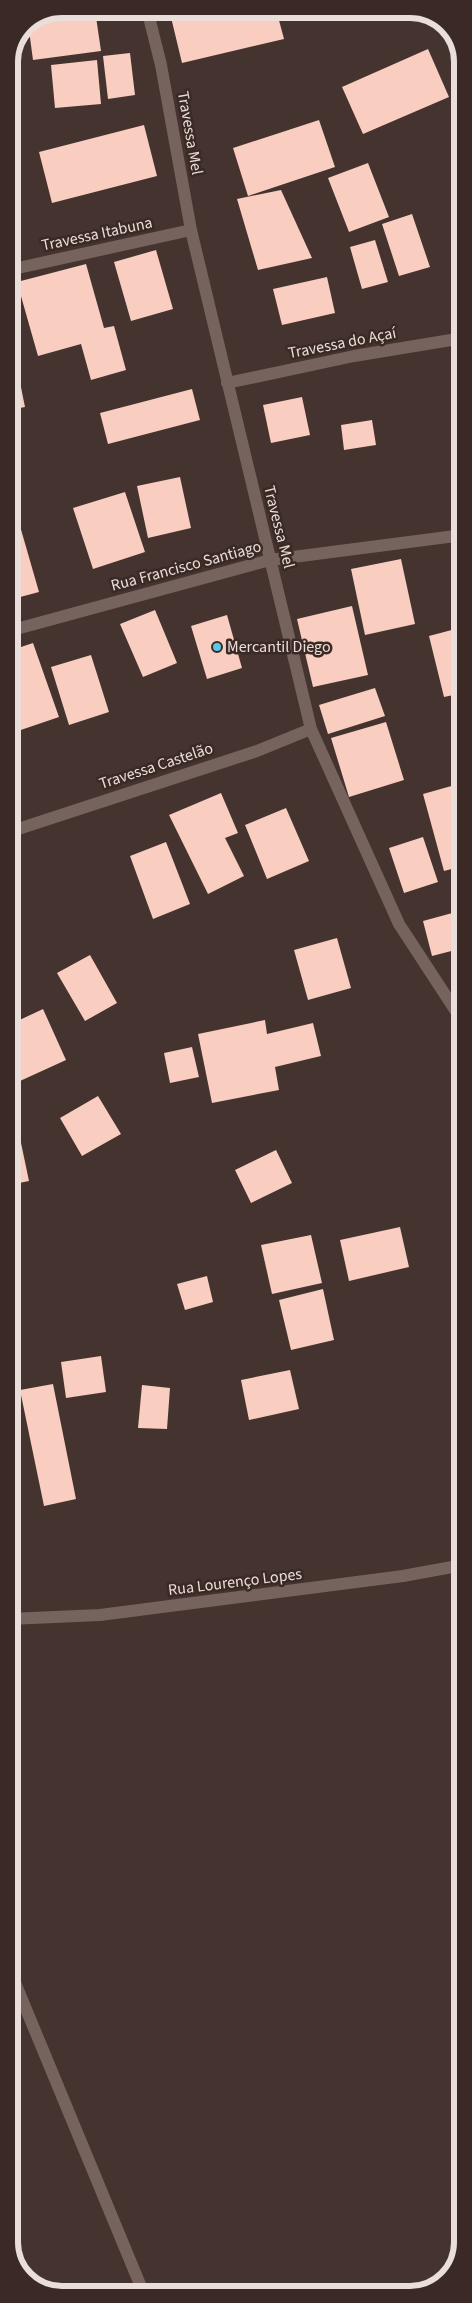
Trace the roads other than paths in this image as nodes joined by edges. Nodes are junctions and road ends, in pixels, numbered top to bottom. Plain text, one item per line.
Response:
1 (149, 18) edge
2 (191, 230) junction
3 (18, 268) edge
4 (454, 339) edge
5 (227, 383) junction
6 (454, 537) edge
7 (270, 560) junction
8 (18, 629) edge
9 (311, 728) junction
10 (18, 829) edge
11 (454, 1008) edge
12 (454, 1567) edge
13 (18, 1619) edge
14 (18, 1990) edge
15 (140, 2285) edge

1 - 2 street, Travessa Mel
2 - 3 street, Travessa Itabuna
2 - 5 street, Travessa Mel
4 - 5 street, Travessa do Açaí
5 - 7 street, Travessa Mel
6 - 7 street, Rua Francisco Santiago
7 - 8 street, Rua Francisco Santiago
7 - 9 street, Travessa Mel
9 - 10 street, Travessa Castelão
9 - 11 street, Travessa Mel
12 - 13 street, Rua Lourenço Lopes
14 - 15 street

